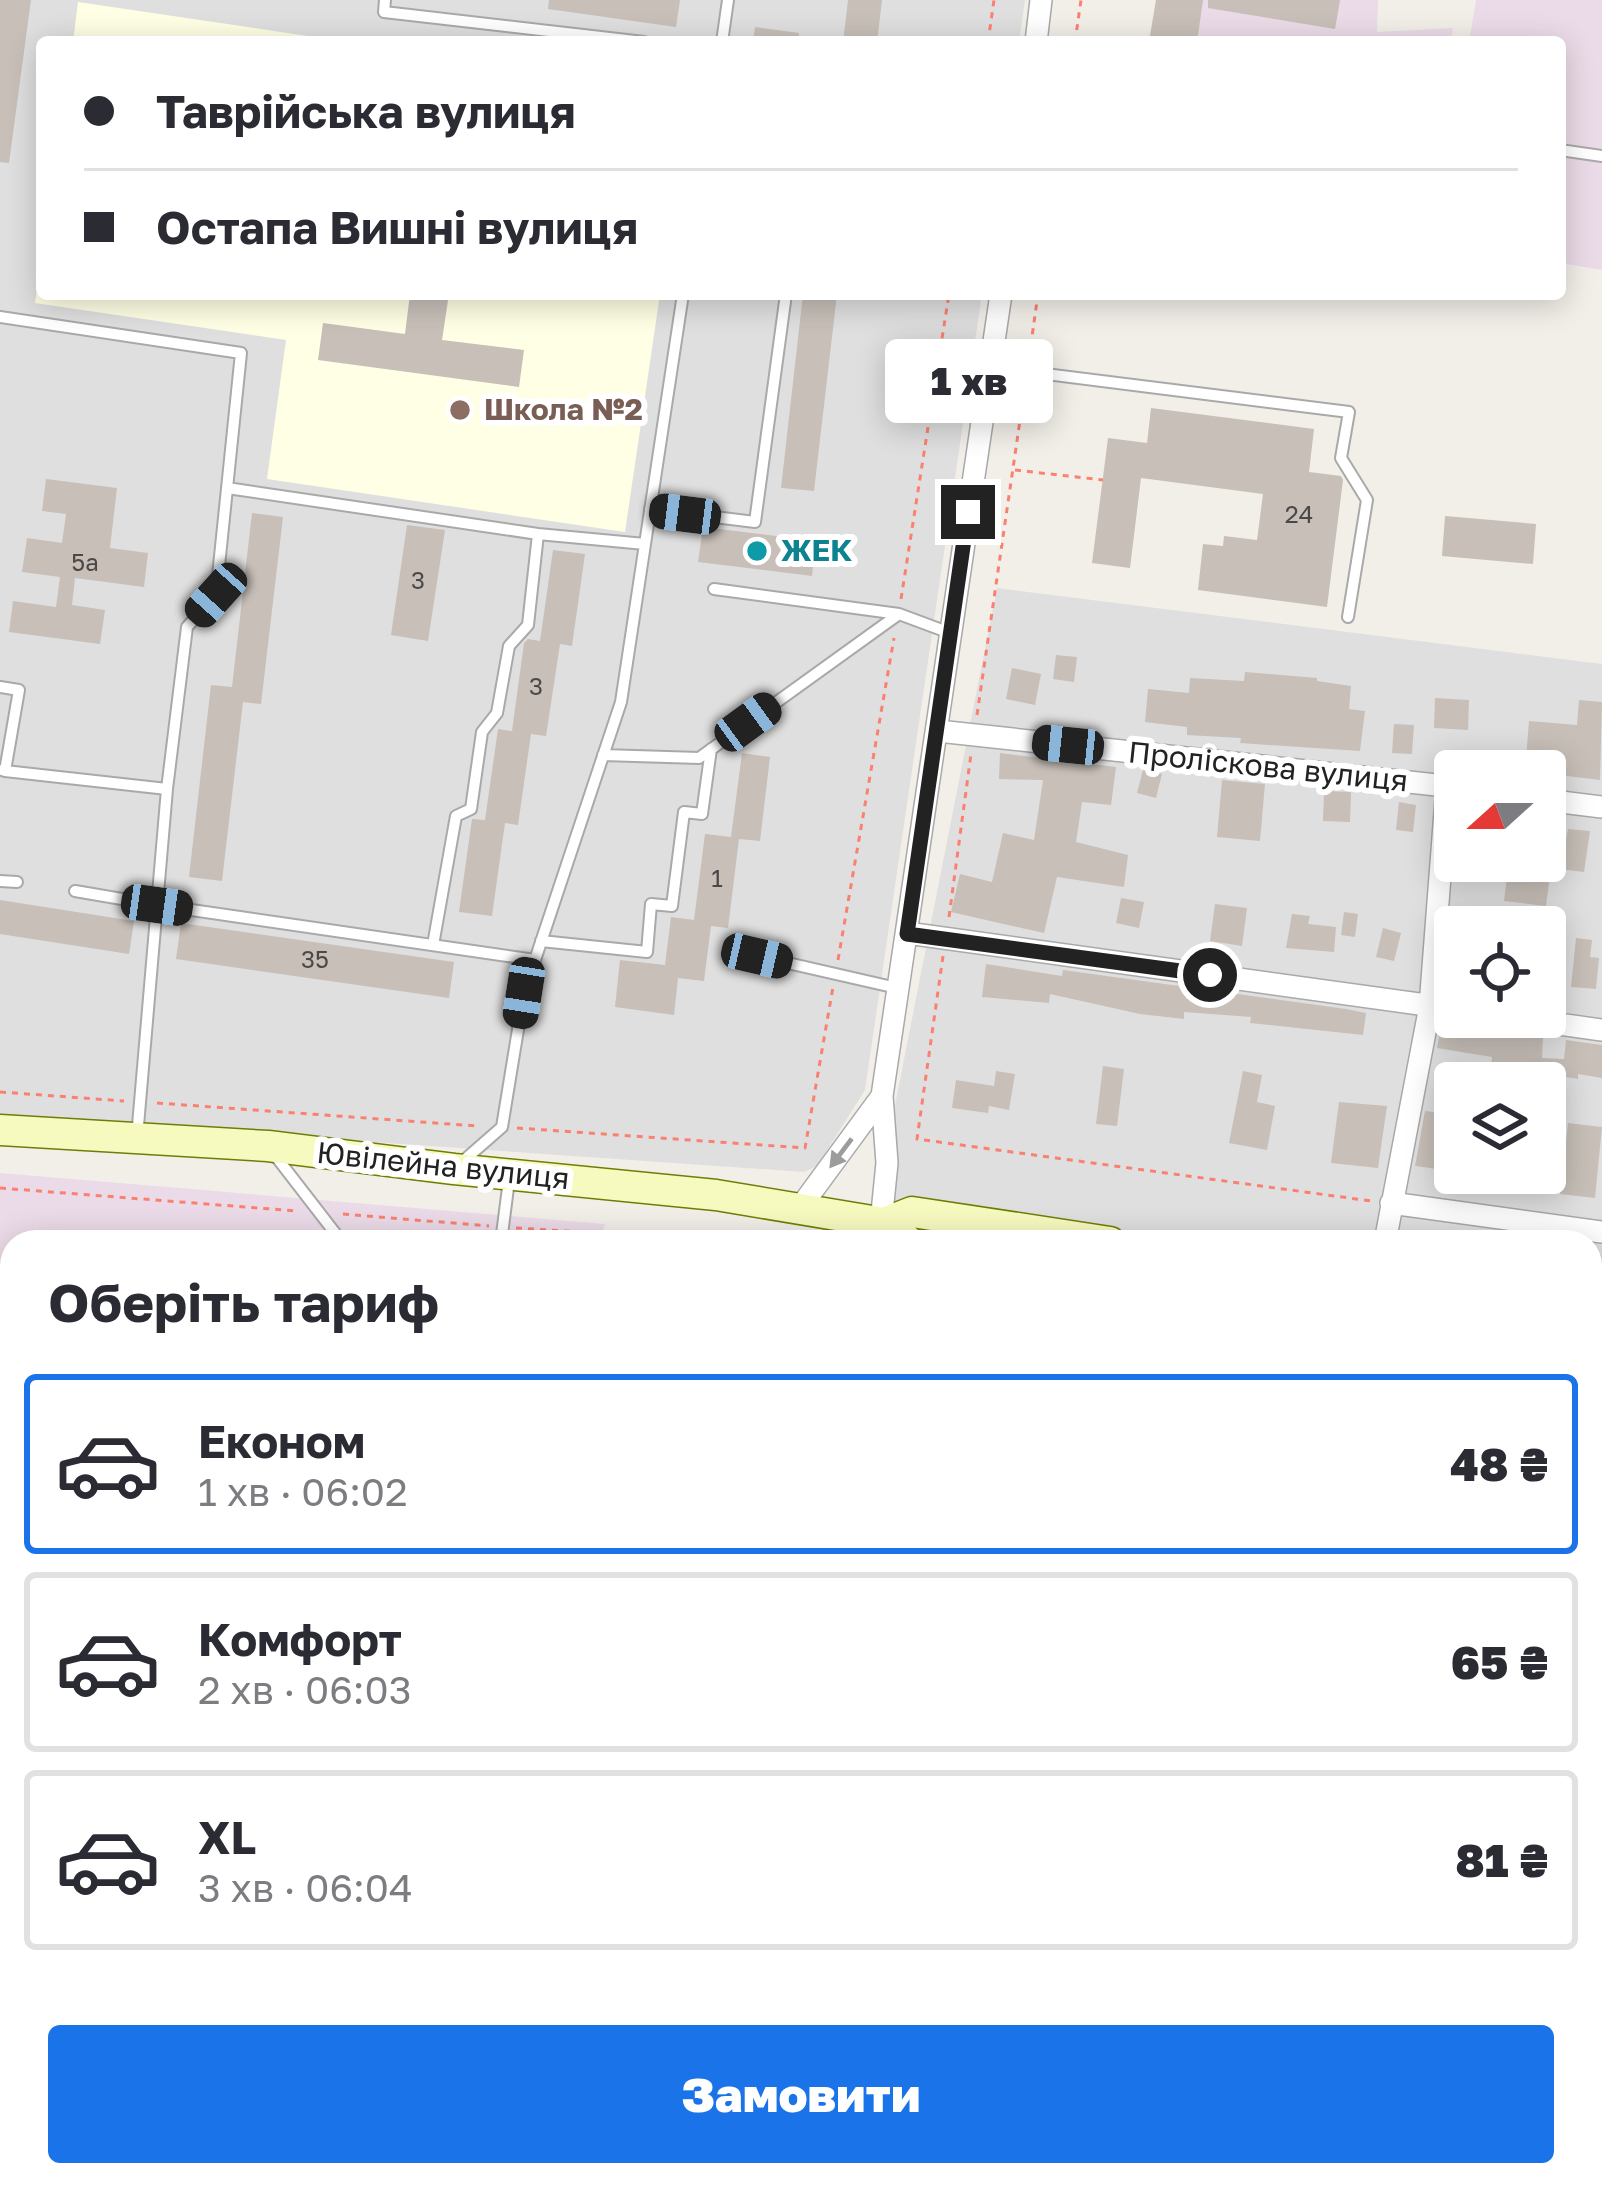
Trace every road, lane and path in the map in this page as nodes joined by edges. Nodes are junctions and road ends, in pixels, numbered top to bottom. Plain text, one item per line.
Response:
1 (386, 0) edge
2 (728, 0) edge
3 (994, 0) edge
4 (1041, 0) edge
5 (1081, 0) edge
6 (592, 36) edge
7 (723, 36) edge
8 (989, 36) edge
9 (1037, 36) edge
10 (1076, 36) edge
11 (1566, 151) edge
12 (1602, 156) edge
13 (682, 300) edge
14 (785, 300) edge
15 (948, 300) edge
16 (1000, 300) edge
17 (1037, 300) edge
18 (0, 317) edge
19 (990, 367) junction
20 (1028, 371) junction
21 (1013, 470) junction
22 (1103, 480) dead end
23 (227, 488) junction
24 (650, 509) junction
25 (538, 534) junction
26 (645, 544) junction
27 (714, 589) dead end
28 (898, 614) junction
29 (1348, 617) dead end
30 (950, 633) junction
31 (0, 687) edge
32 (938, 731) junction
33 (974, 735) junction
34 (711, 749) junction
35 (603, 755) junction
36 (2, 770) edge
37 (1434, 784) edge
38 (167, 789) junction
39 (1566, 803) edge
40 (1602, 808) edge
41 (0, 881) edge
42 (17, 882) dead end
43 (1442, 882) edge
44 (75, 891) dead end
45 (157, 905) junction
46 (907, 934) junction
47 (946, 939) junction
48 (541, 941) junction
49 (433, 945) junction
50 (757, 956) dead end
51 (535, 960) junction
52 (836, 974) junction
53 (897, 988) junction
54 (1430, 1006) junction
55 (1434, 1007) edge
56 (1566, 1025) edge
57 (1602, 1030) edge
58 (0, 1092) edge
59 (882, 1096) junction
60 (141, 1102) junction
61 (502, 1127) junction
62 (0, 1130) edge
63 (136, 1139) junction
64 (268, 1146) junction
65 (454, 1169) junction
66 (510, 1174) junction
67 (0, 1188) edge
68 (1391, 1203) junction
69 (799, 1209) junction
70 (281, 1210) dead end
71 (331, 1230) edge
72 (503, 1230) edge
73 (875, 1230) edge
74 (882, 1230) edge
75 (885, 1230) edge
76 (1031, 1230) edge
77 (1386, 1230) edge
78 (1587, 1230) edge

1 - 6 lane
2 - 7 lane
3 - 8 path
4 - 9 street
5 - 10 path
11 - 12 lane
13 - 24 lane
14 - 24 lane
15 - 28 path
16 - 19 street
17 - 20 path
18 - 23 lane
19 - 20 lane
19 - 30 street
20 - 21 path
20 - 29 lane
21 - 22 path
21 - 33 path
23 - 25 lane
23 - 38 lane
24 - 26 lane
25 - 26 lane
25 - 49 lane
26 - 35 lane
27 - 28 lane
28 - 30 lane
28 - 34 lane
28 - 52 path
30 - 32 street
31 - 36 lane
32 - 33 street, Проліскова вулиця
32 - 46 street
33 - 37 street, Проліскова вулиця
33 - 47 path
34 - 35 lane
34 - 48 lane
35 - 48 lane
36 - 38 lane
38 - 45 lane
39 - 40 street
41 - 42 lane
43 - 54 street
44 - 45 lane
45 - 49 lane
45 - 60 lane
46 - 47 street
46 - 53 street
47 - 54 street
47 - 68 path
48 - 51 lane
49 - 51 lane
50 - 52 lane
51 - 61 lane
52 - 53 lane
52 - 61 path
53 - 59 street
54 - 55 street
54 - 68 street
56 - 57 street
58 - 60 path
59 -> 69 street
59 - 74 street
60 - 61 path
60 - 63 lane
61 - 65 lane
62 - 63 street, Ювілейна вулиця
63 - 64 street, Ювілейна вулиця
64 - 65 street, Ювілейна вулиця
64 - 71 lane
65 - 66 street, Ювілейна вулиця
66 - 69 street, Ювілейна вулиця
66 - 72 lane
67 - 70 path
68 - 77 street
68 - 78 street
69 - 73 street, Ювілейна вулиця
75 - 76 street, Ювілейна вулиця

